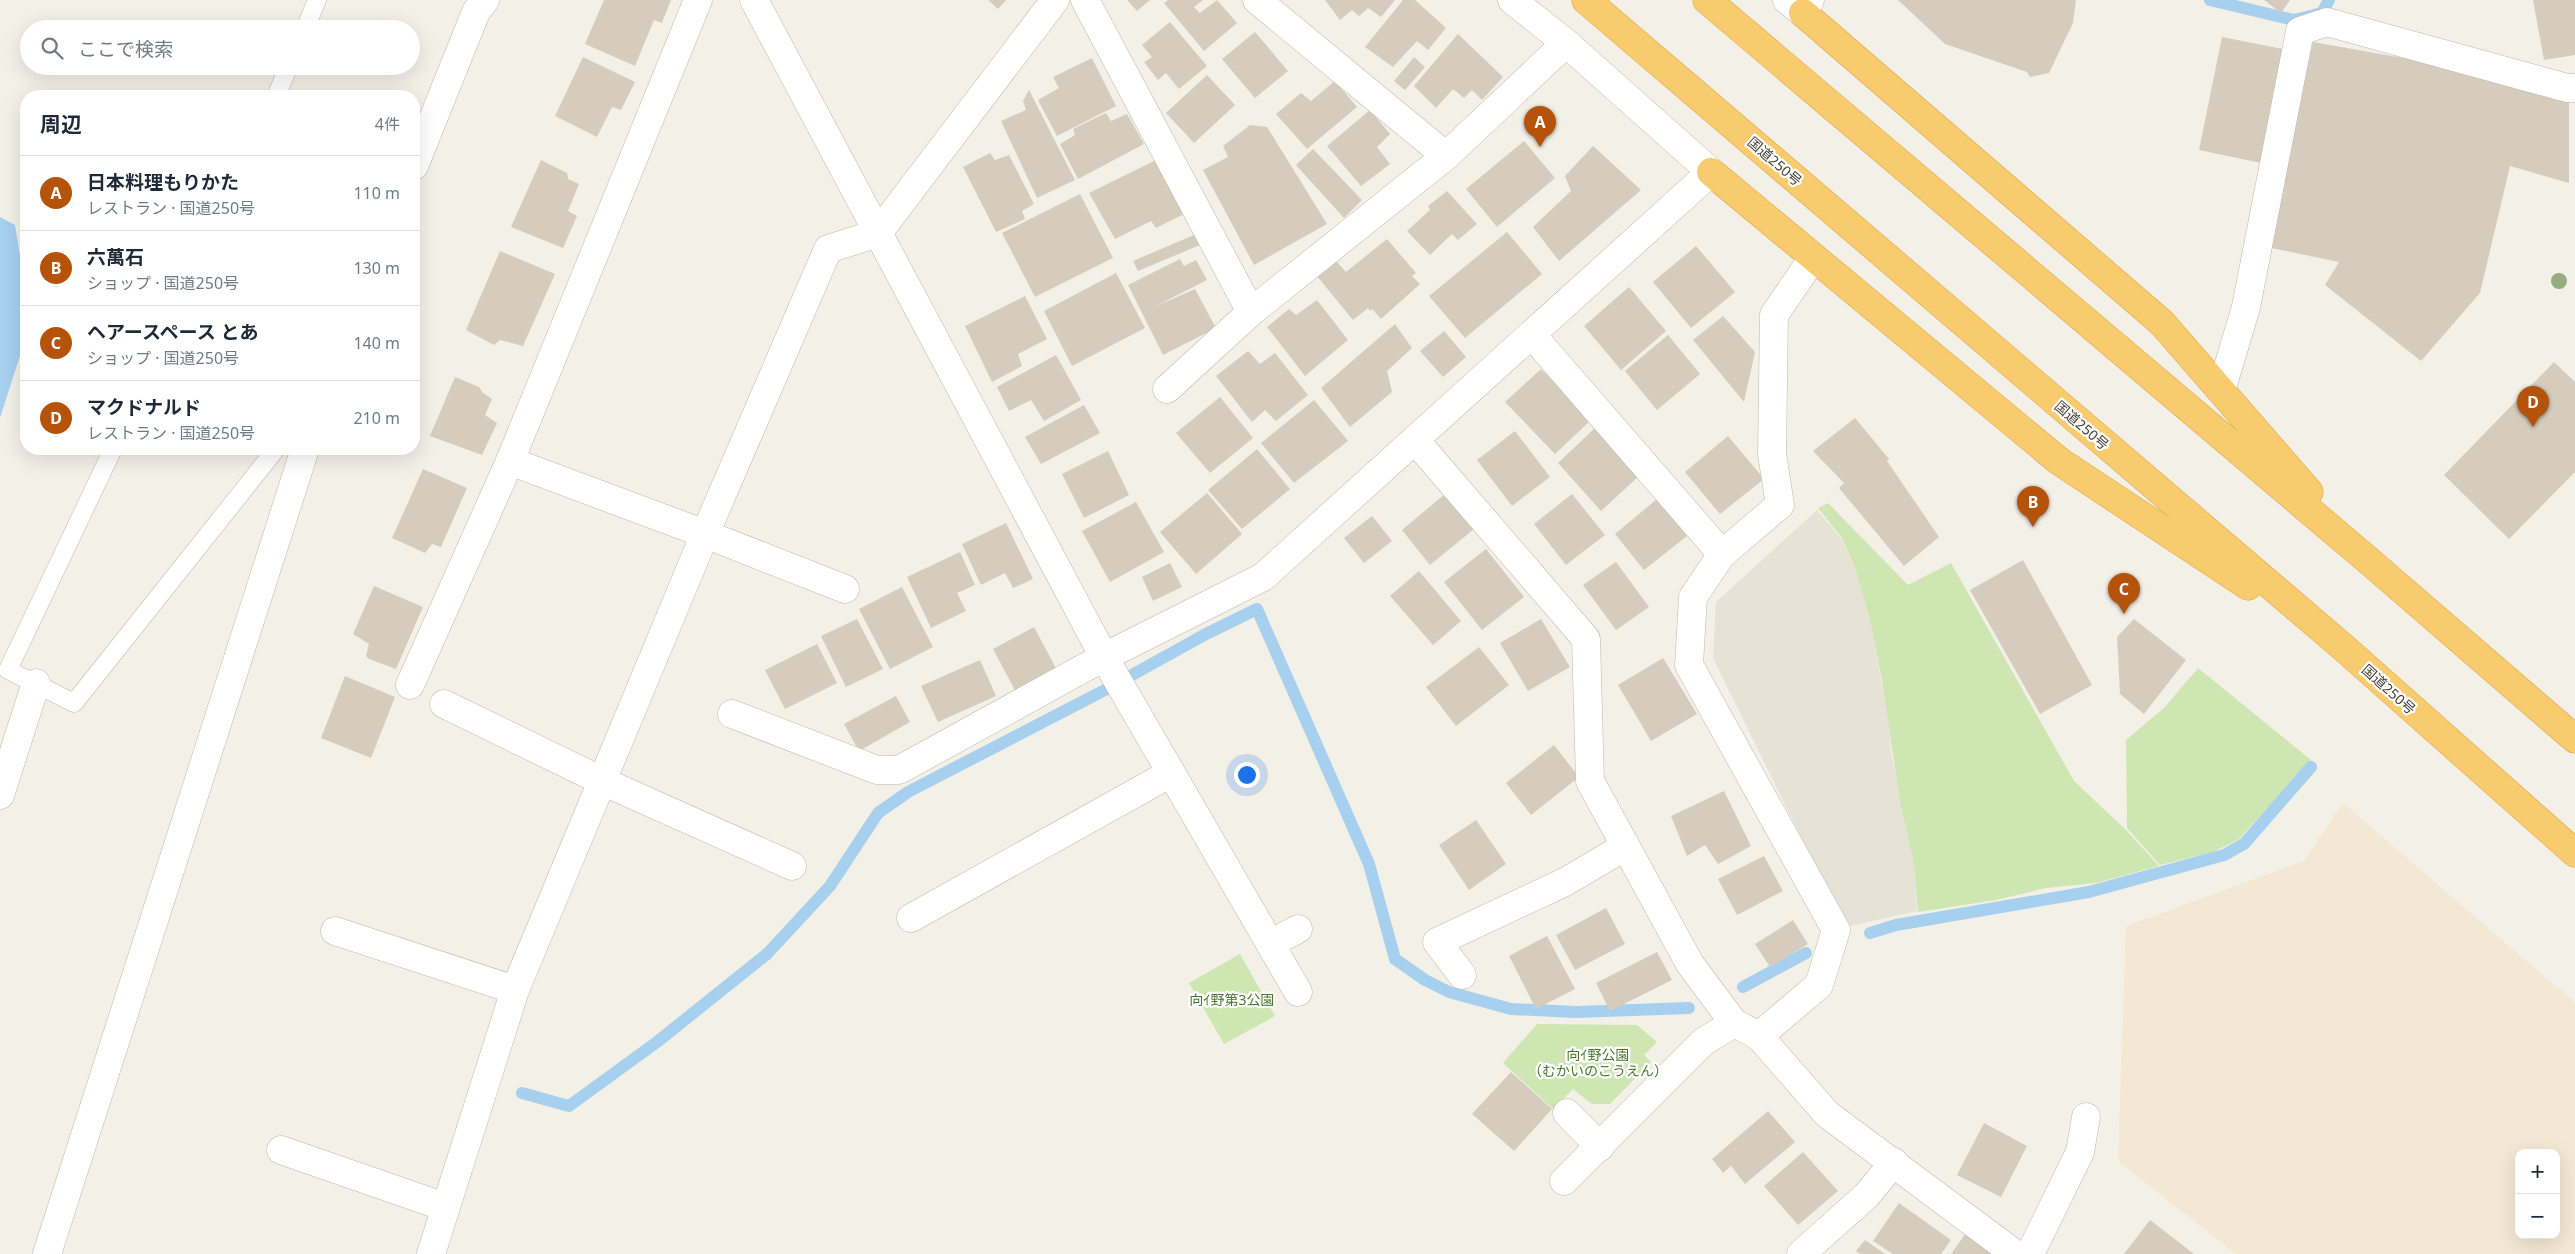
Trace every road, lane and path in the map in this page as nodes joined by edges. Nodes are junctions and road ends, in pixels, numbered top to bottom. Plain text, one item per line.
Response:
1 (317, 0) edge
2 (698, 0) edge
3 (754, 0) edge
4 (1055, 0) edge
5 (1085, 0) edge
6 (1257, 0) edge
7 (1512, 0) edge
8 (1586, 0) edge
9 (1707, 0) edge
10 (480, 4) edge
11 (1800, 4) edge
12 (309, 20) edge
13 (1566, 43) junction
14 (285, 75) edge
15 (2575, 88) edge
16 (279, 90) edge
17 (420, 151) edge
18 (1446, 156) junction
19 (1711, 172) junction
20 (878, 233) junction
21 (1813, 258) junction
22 (1251, 312) junction
23 (1532, 335) junction
24 (1167, 389) dead end
25 (2221, 391) junction
26 (1415, 440) junction
27 (110, 455) edge
28 (271, 455) edge
29 (303, 455) edge
30 (510, 461) junction
31 (705, 534) junction
32 (1722, 554) junction
33 (2369, 561) junction
34 (845, 589) dead end
35 (2344, 648) junction
36 (1105, 658) junction
37 (36, 684) junction
38 (410, 685) dead end
39 (444, 704) dead end
40 (732, 714) dead end
41 (2575, 739) edge
42 (1171, 773) junction
43 (602, 781) junction
44 (0, 794) edge
45 (1626, 846) junction
46 (2575, 853) edge
47 (792, 866) dead end
48 (911, 918) dead end
49 (1298, 929) dead end
50 (335, 931) dead end
51 (1270, 944) junction
52 (1462, 975) dead end
53 (515, 990) junction
54 (1298, 992) dead end
55 (1734, 1023) junction
56 (1759, 1036) junction
57 (1567, 1113) dead end
58 (2086, 1116) dead end
59 (1600, 1147) junction
60 (281, 1150) dead end
61 (1894, 1162) junction
62 (1564, 1181) dead end
63 (445, 1207) junction
64 (54, 1249) edge
65 (431, 1254) edge
66 (1801, 1254) edge
67 (2015, 1254) edge
68 (2030, 1254) edge

1 - 12 lane
2 - 30 street
3 - 20 street
4 - 20 street
5 - 22 street
6 - 18 street
7 - 13 street
8 - 35 highway, 国道250号
9 - 33 highway
10 - 17 street
11 - 25 highway
13 - 18 street
13 - 19 street
14 - 16 lane
15 - 25 street
18 - 22 street
19 - 21 highway
19 - 23 street
20 - 31 street
20 - 36 street
21 - 32 street
21 - 35 highway
22 - 24 street
23 - 26 street
23 - 32 street
25 - 33 highway
26 - 36 street
26 - 45 street
27 - 37 lane
28 - 37 lane
29 - 64 street
30 - 31 street
30 - 38 street
31 - 34 street
31 - 43 street
32 - 56 street
33 - 41 highway
35 - 46 highway, 国道250号
36 - 40 street
36 - 42 street
37 - 44 street
39 - 43 street
42 - 48 street
42 - 51 street
43 - 47 street
43 - 53 street
45 - 52 street
45 - 55 street
49 - 51 street
50 - 53 street
51 - 54 street
53 - 63 street
55 - 56 street
55 - 59 street
56 - 61 street
57 - 59 street
58 - 68 street
59 - 62 street
60 - 63 street
61 - 66 street
61 - 67 street
63 - 65 street

